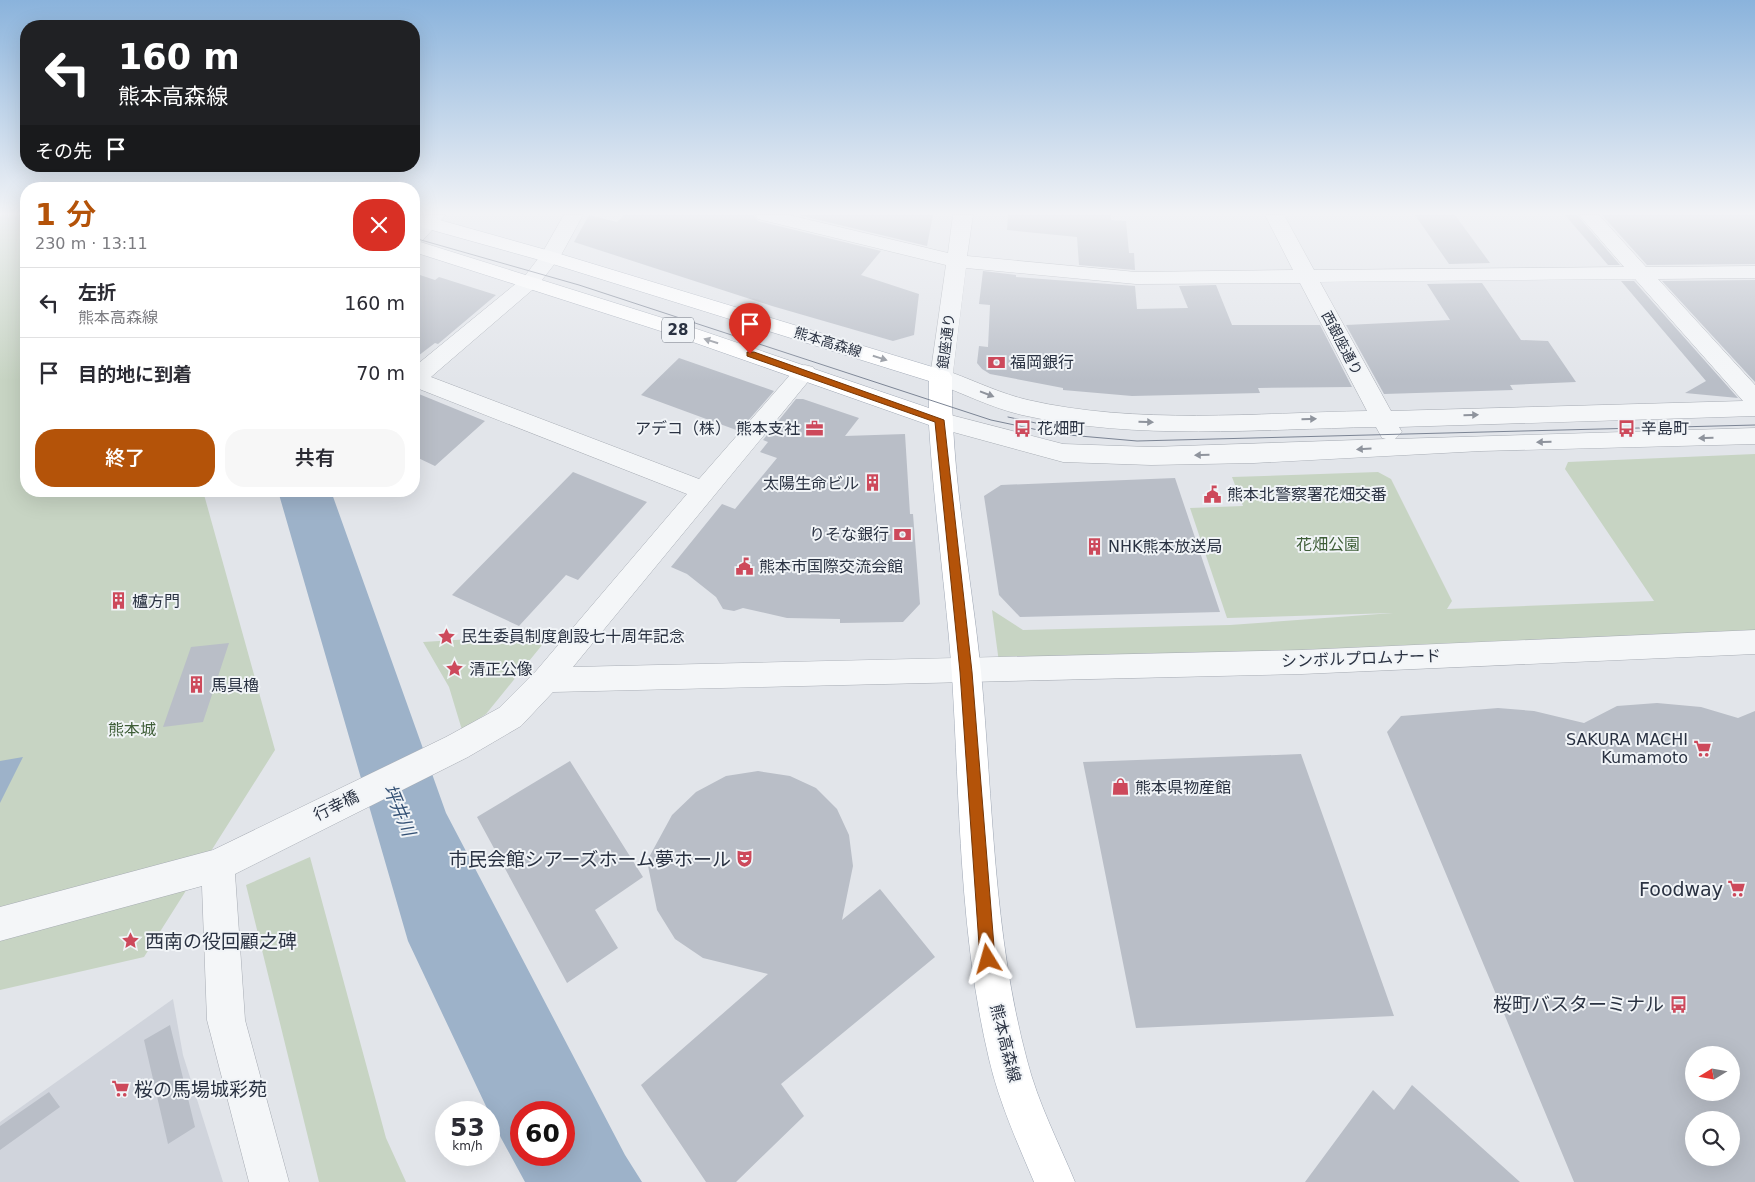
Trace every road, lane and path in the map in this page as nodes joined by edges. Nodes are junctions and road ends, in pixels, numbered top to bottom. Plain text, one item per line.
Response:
1 (495, 270) edge
2 (540, 270) edge
3 (593, 270) edge
4 (955, 270) edge
5 (1053, 270) edge
6 (1303, 270) edge
7 (1638, 272) junction
8 (1755, 272) edge
9 (1307, 278) junction
10 (531, 281) junction
11 (805, 372) junction
12 (420, 374) edge
13 (941, 377) junction
14 (420, 381) edge
15 (1755, 399) edge
16 (1755, 408) edge
17 (1382, 418) junction
18 (939, 420) junction
19 (1755, 436) edge
20 (1398, 447) junction
21 (704, 491) junction
22 (1755, 642) edge
23 (966, 672) junction
24 (546, 680) junction
25 (218, 865) junction
26 (0, 924) edge
27 (269, 1182) edge
28 (1055, 1182) edge

1 - 10 main road, 28
2 - 10 street
3 -> 13 main road, 熊本高森線 / 28
4 - 13 street, 銀座通り
5 - 9 street
6 - 9 street, 西銀座通り
7 - 8 street
7 - 9 street
7 - 15 street
9 - 17 street, 西銀座通り
11 -> 10 main road, 28
10 - 12 street
11 - 18 main road, 28
11 - 21 street, 行幸橋
13 -> 17 street
13 - 18 main road, 熊本高森線
14 - 21 street
17 -> 16 street
17 - 20 street, 西銀座通り
20 -> 18 street
18 - 23 main road, 熊本高森線
19 -> 20 street
21 - 24 street, 行幸橋
22 - 23 street, シンボルプロムナード
23 - 24 street, シンボルプロムナード
23 - 28 main road, 熊本高森線
24 - 25 street, 行幸橋
25 - 26 street, 行幸橋
25 - 27 street

